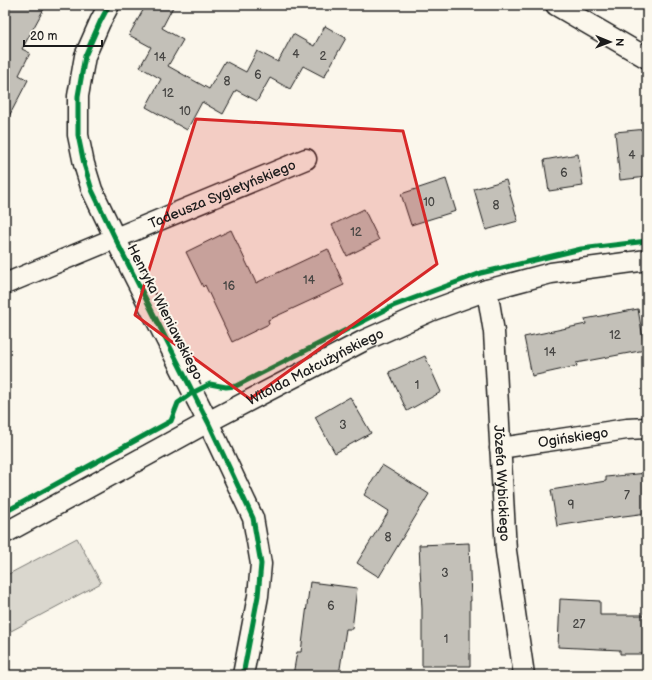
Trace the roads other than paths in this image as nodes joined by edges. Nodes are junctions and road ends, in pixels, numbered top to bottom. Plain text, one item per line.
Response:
1 (109, 5) edge
2 (556, 5) edge
3 (647, 58) edge
4 (306, 159) dead end
5 (114, 238) junction
6 (647, 260) edge
7 (5, 284) edge
8 (487, 290) junction
9 (208, 422) junction
10 (647, 428) edge
11 (500, 448) junction
12 (5, 533) edge
13 (243, 675) edge
14 (524, 675) edge

1 - 5 street, Henryka Wieniawskiego
2 - 3 street
4 - 5 street, Tadeusza Sygietyńskiego
5 - 7 street, Tadeusza Sygietyńskiego
5 - 9 street, Henryka Wieniawskiego
6 - 8 street, Witolda Małcużyńskiego
8 - 9 street, Witolda Małcużyńskiego
8 - 11 street, Józefa Wybickiego
9 - 12 street, Witolda Małcużyńskiego
9 - 13 street, Henryka Wieniawskiego
10 - 11 street, Ogińskiego
11 - 14 street, Józefa Wybickiego

